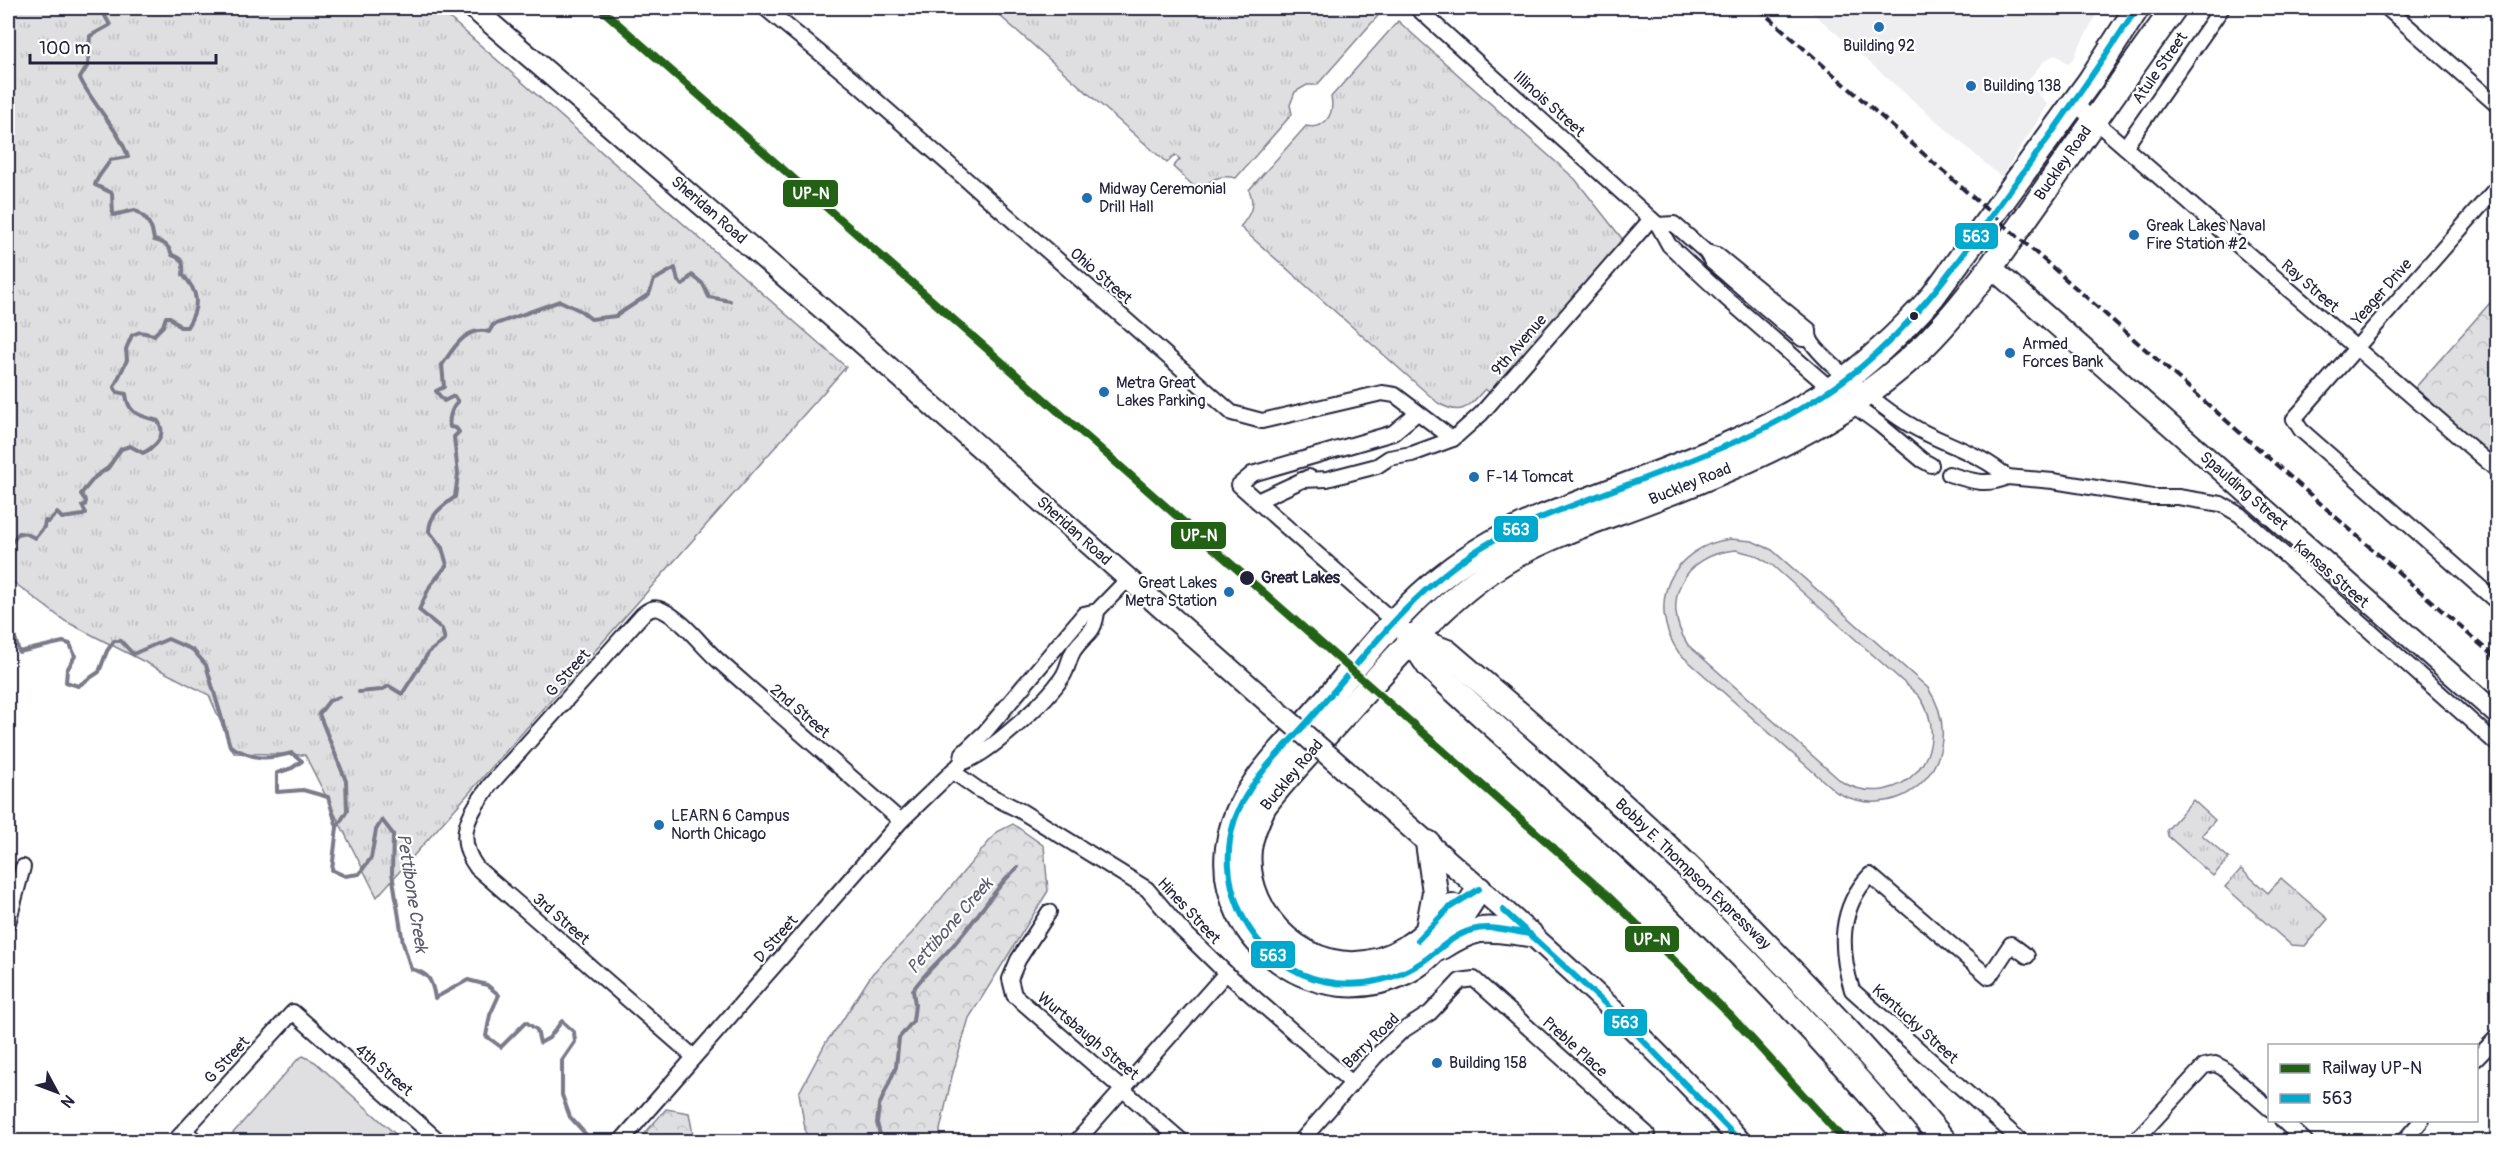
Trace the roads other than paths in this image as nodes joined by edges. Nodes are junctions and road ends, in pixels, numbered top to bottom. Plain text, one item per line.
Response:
1 (473, 8) edge
2 (765, 8) edge
3 (1417, 8) edge
4 (2137, 8) edge
5 (2174, 8) edge
6 (2222, 8) edge
7 (2387, 8) edge
8 (2074, 103) junction
9 (2498, 106) edge
10 (2094, 120) junction
11 (2125, 147) junction
12 (2498, 186) edge
13 (1655, 222) junction
14 (1990, 267) junction
15 (2355, 347) junction
16 (1839, 383) junction
17 (1860, 398) junction
18 (1417, 413) junction
19 (1453, 439) junction
20 (1931, 465) dead end
21 (2498, 471) edge
22 (1949, 474) dead end
23 (2007, 477) junction
24 (1257, 501) junction
25 (1128, 579) junction
26 (2498, 603) edge
27 (1097, 611) junction
28 (1394, 622) junction
29 (679, 623) joint
30 (1413, 639) junction
31 (2498, 715) edge
32 (2498, 745) edge
33 (956, 767) junction
34 (490, 785) joint
35 (901, 821) junction
36 (1428, 843) junction
37 (23, 867) dead end
38 (1479, 889) junction
39 (1049, 912) dead end
40 (8, 923) edge
41 (1530, 934) junction
42 (1431, 941) junction
43 (2027, 956) dead end
44 (1226, 974) junction
45 (1474, 979) joint
46 (305, 1023) joint
47 (2498, 1036) edge
48 (694, 1057) junction
49 (2478, 1057) edge
50 (1352, 1083) junction
51 (1124, 1089) junction
52 (2268, 1107) edge
53 (2285, 1122) edge
54 (2420, 1122) edge
55 (184, 1130) junction
56 (174, 1142) edge
57 (197, 1142) edge
58 (440, 1142) edge
59 (620, 1142) edge
60 (1076, 1142) edge
61 (1183, 1142) edge
62 (1300, 1142) edge
63 (1647, 1142) edge
64 (1741, 1142) edge
65 (1911, 1142) edge
66 (1945, 1142) edge
67 (2022, 1142) edge
68 (2134, 1142) edge
69 (2306, 1142) edge
70 (2403, 1142) edge

1 - 25 main road, Sheridan Road
2 - 18 street, Ohio Street
3 - 13 street, Illinois Street
4 - 8 highway, Buckley Road
5 - 10 highway, Buckley Road
6 - 11 street, Atule Street
7 - 9 street
8 - 10 street, Ray Street
8 - 16 highway, Buckley Road
10 - 11 street, Ray Street
10 - 14 highway, Buckley Road
11 - 15 street, Ray Street
12 - 15 street, Yeager Drive
13 - 16 street, Illinois Street
13 - 16 street, Illinois Street
13 - 19 street, 9th Avenue
14 - 17 highway, Buckley Road
14 - 31 main road, Spaulding Street
15 - 21 street, Ray Street
15 - 26 street, Yeager Drive
16 - 17 street, Illinois Street
16 - 17 street, Illinois Street
16 - 28 highway, Buckley Road
17 - 20 street
17 - 23 street, Kansas Street
17 - 30 highway, Buckley Road
18 - 19 street, Ohio Street
18 - 24 street
19 - 24 street, 9th Avenue
22 - 23 street, Kansas Street
23 - 32 street, Kansas Street
24 - 28 street
25 - 27 street, D Street
25 - 36 main road, Sheridan Road, bridge
27 - 33 street, D Street
27 - 33 street, D Street
28 - 30 highway, Bobby E. Thompson Expressway
28 - 42 highway, Buckley Road
29 - 34 street, G Street
29 - 35 street, 2nd Street
30 - 42 highway, Buckley Road
30 - 65 highway, Bobby E. Thompson Expressway
30 - 66 highway, Bobby E. Thompson Expressway
33 - 35 street, D Street
33 - 44 street, Hines Street
34 - 48 street, 3rd Street
35 - 48 street, D Street
36 - 38 main road, Sheridan Road
36 - 42 highway
37 - 40 street
38 - 41 main road, Sheridan Road
38 - 42 highway, Buckley Road
39 - 51 street, Wurtsbaugh Street
41 - 42 highway
41 - 64 main road, Sheridan Road
43 - 67 street, Kentucky Street
44 - 50 street, Hines Street
44 - 51 street
45 - 50 street, Barry Road
45 - 63 street, Preble Place
46 - 55 street, G Street
46 - 58 street, 4th Street
47 - 49 street
48 - 59 street, D Street
50 - 62 street, Barry Road
51 - 60 street
51 - 61 street, Wurtsbaugh Street
52 - 68 street
53 - 69 street
54 - 70 street
55 - 56 street, G Street
55 - 57 street

